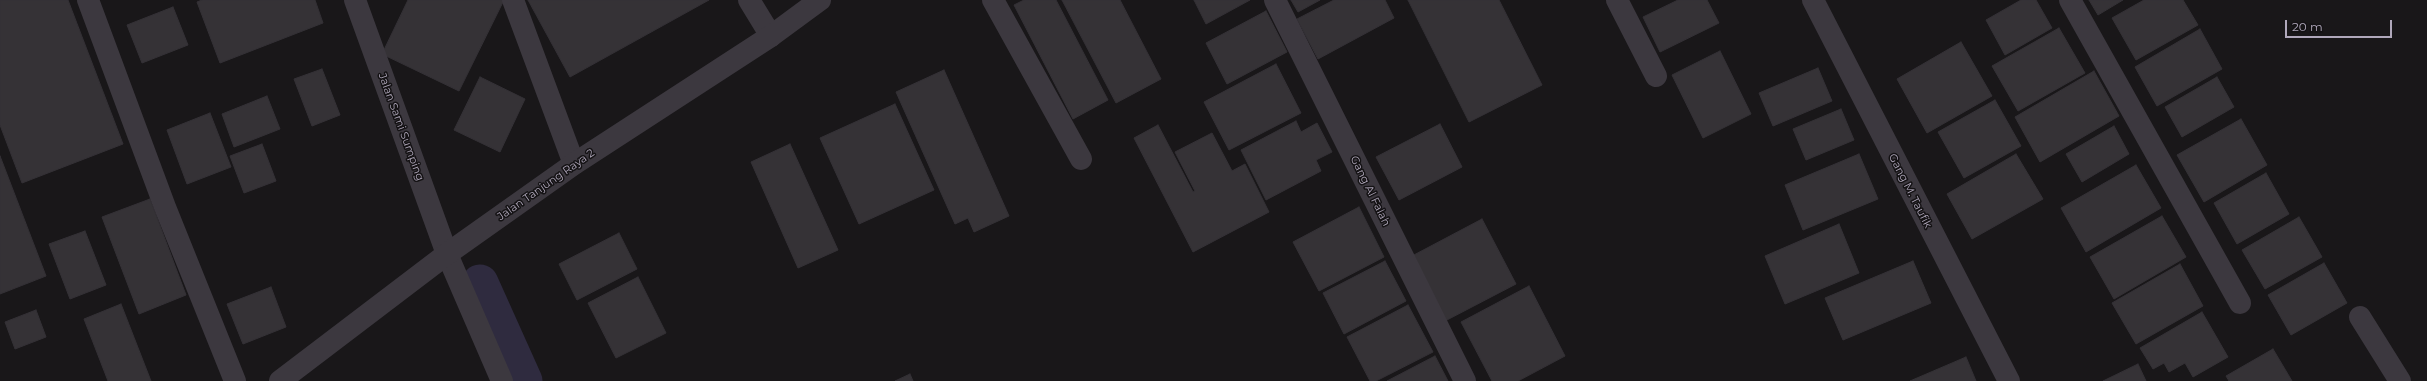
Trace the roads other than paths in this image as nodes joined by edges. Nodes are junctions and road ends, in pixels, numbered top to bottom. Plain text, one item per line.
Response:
1 (88, 0) edge
2 (355, 0) edge
3 (513, 0) edge
4 (749, 0) edge
5 (820, 0) edge
6 (993, 0) edge
7 (1275, 0) edge
8 (1617, 0) edge
9 (1813, 0) edge
10 (2070, 0) edge
11 (771, 36) junction
12 (1656, 76) dead end
13 (1082, 159) dead end
14 (574, 164) junction
15 (447, 254) junction
16 (2240, 303) dead end
17 (2360, 317) dead end
18 (235, 381) edge
19 (280, 381) edge
20 (502, 381) edge
21 (1465, 381) edge
22 (2009, 381) edge
23 (2400, 381) edge

1 - 18 street
2 - 15 street, Jalan Sami Sumping
3 - 14 street
4 - 11 street
5 - 11 street, Jalan Tanjung Raya 2
6 - 13 street
7 - 21 street, Gang Al Falah
8 - 12 street
9 - 22 street, Gang M. Taufik
10 - 16 street
11 - 14 street, Jalan Tanjung Raya 2
14 - 15 street, Jalan Tanjung Raya 2
15 - 19 street, Jalan Tanjung Raya 2
15 - 20 street, Jalan Sami Sumping
17 - 23 street

